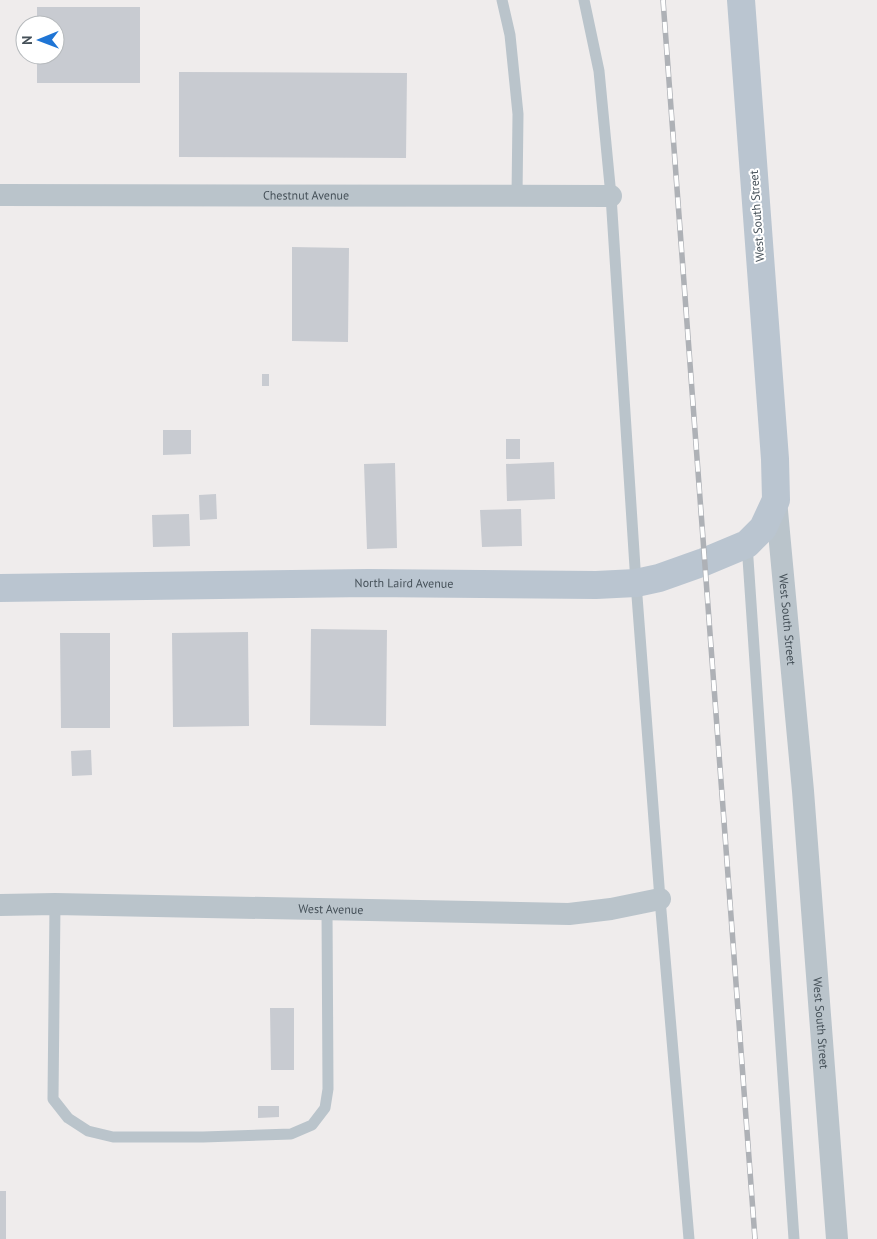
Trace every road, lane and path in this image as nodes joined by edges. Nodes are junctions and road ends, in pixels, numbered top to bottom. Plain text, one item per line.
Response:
1 (502, 0) edge
2 (584, 0) edge
3 (742, 0) edge
4 (0, 195) edge
5 (517, 196) junction
6 (612, 196) junction
7 (776, 500) junction
8 (747, 544) junction
9 (636, 583) junction
10 (0, 588) edge
11 (660, 899) junction
12 (55, 904) junction
13 (0, 905) edge
14 (327, 910) junction
15 (689, 1239) edge
16 (794, 1239) edge
17 (837, 1239) edge

1 - 5 lane
2 - 6 lane
3 - 7 street, West South Street
4 - 5 street, Chestnut Avenue
5 - 6 street, Chestnut Avenue
6 - 9 lane
7 - 8 street, North Laird Avenue
7 - 17 street, West South Street
8 - 9 street, North Laird Avenue
8 - 16 lane
9 - 10 street, North Laird Avenue
9 - 11 lane
11 - 14 street, West Avenue
11 - 15 lane
12 - 13 street, West Avenue
12 - 14 street, West Avenue
12 - 14 lane

